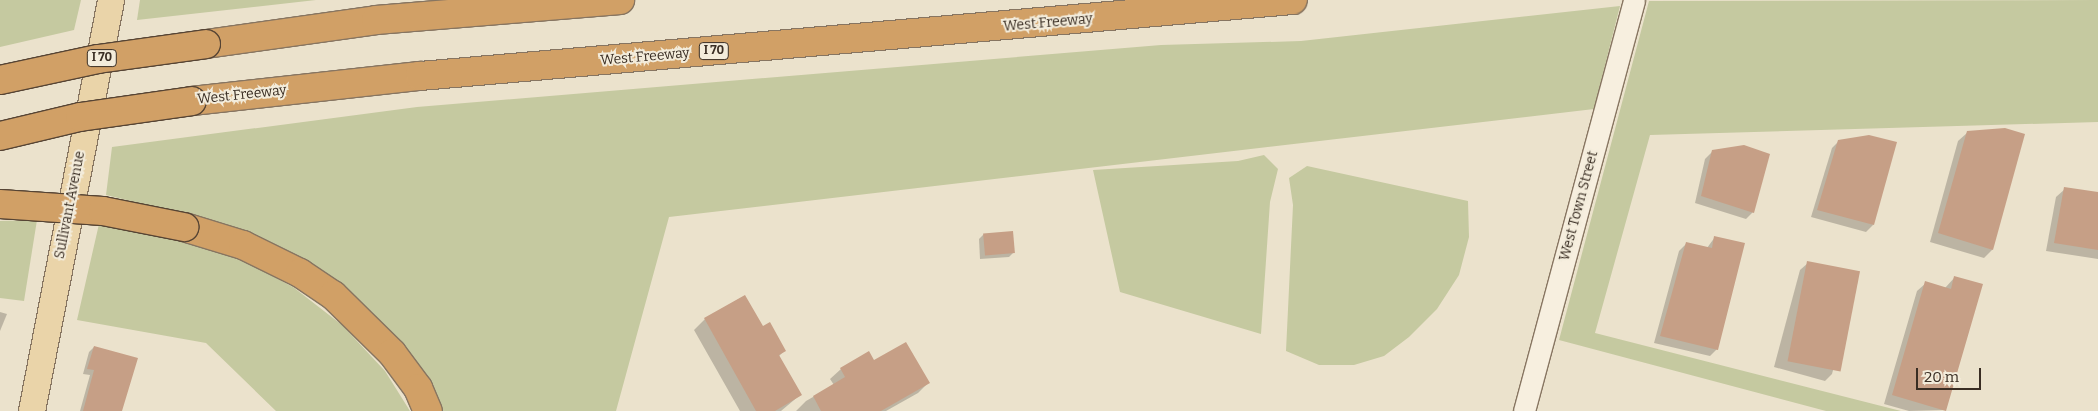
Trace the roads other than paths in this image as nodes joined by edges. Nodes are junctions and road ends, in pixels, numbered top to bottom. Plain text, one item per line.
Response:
1 (111, 0) edge
2 (620, 0) edge
3 (1293, 0) edge
4 (1634, 0) edge
5 (0, 80) edge
6 (0, 136) edge
7 (0, 204) edge
8 (32, 411) edge
9 (428, 411) edge
10 (1524, 411) edge

1 - 8 main road, Sullivant Avenue
2 - 5 highway, I 70, bridge
3 - 6 highway, West Freeway / I 70, bridge
4 - 10 street, West Town Street
7 - 9 highway, bridge

